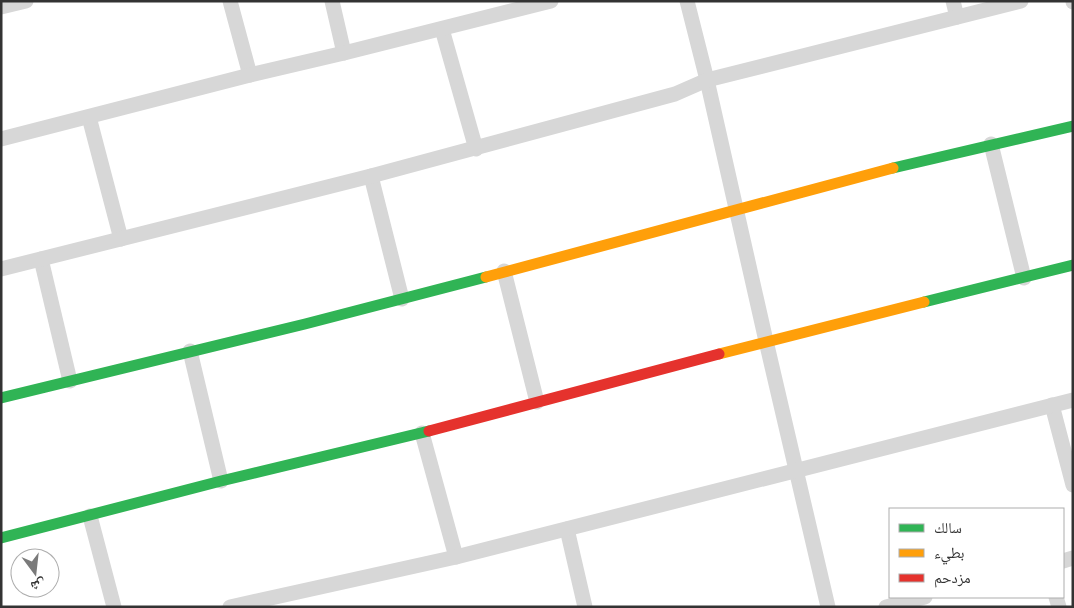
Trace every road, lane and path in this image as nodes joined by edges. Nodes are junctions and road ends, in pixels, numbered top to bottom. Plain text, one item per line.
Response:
1 (26, 1) edge
2 (230, 1) edge
3 (332, 1) edge
4 (551, 1) edge
5 (687, 1) edge
6 (953, 1) edge
7 (1021, 1) edge
8 (1, 7) edge
9 (957, 17) junction
10 (442, 29) junction
11 (344, 53) junction
12 (250, 75) junction
13 (707, 80) junction
14 (89, 117) junction
15 (1073, 126) edge
16 (1, 139) edge
17 (991, 144) junction
18 (476, 149) junction
19 (371, 176) junction
20 (736, 208) junction
21 (121, 239) junction
22 (41, 259) junction
23 (1073, 265) edge
24 (1, 269) edge
25 (504, 271) junction
26 (1024, 278) junction
27 (402, 299) junction
28 (766, 341) junction
29 (190, 351) junction
30 (70, 381) junction
31 (1, 398) edge
32 (1073, 400) edge
33 (537, 402) junction
34 (1052, 405) junction
35 (422, 433) junction
36 (798, 471) junction
37 (221, 481) junction
38 (1073, 485) edge
39 (90, 516) junction
40 (567, 529) junction
41 (1, 538) edge
42 (456, 558) junction
43 (922, 598) edge
44 (253, 604) edge
45 (903, 605) edge
46 (114, 607) edge
47 (230, 607) edge
48 (585, 607) edge
49 (828, 607) edge
50 (886, 607) edge

1 - 8 street
2 - 12 street
3 - 11 street
4 - 10 street
5 - 13 street
6 - 9 street
7 - 9 street
9 - 13 street
10 - 11 street
10 - 18 street
11 - 12 street
12 - 14 street
13 - 18 street
13 - 20 street
14 - 16 street
14 - 21 street
15 - 17 street
17 - 20 street
17 - 26 street
18 - 19 street
19 - 21 street
19 - 27 street
20 - 25 street
20 - 28 street
21 - 22 street
22 - 24 street
22 - 30 street
23 - 26 street
25 - 27 street
25 - 33 street
26 - 28 street
27 - 29 street
28 - 33 street
28 - 36 street
29 - 30 street
29 - 37 street
30 - 31 street
32 - 34 street
33 - 35 street
34 - 36 street
34 - 38 street
35 - 37 street
35 - 42 street
36 - 40 street
36 - 49 street
37 - 39 street
39 - 41 street
39 - 46 street
40 - 42 street
40 - 48 street
42 - 44 street
43 - 45 street
44 - 47 street
45 - 50 street

